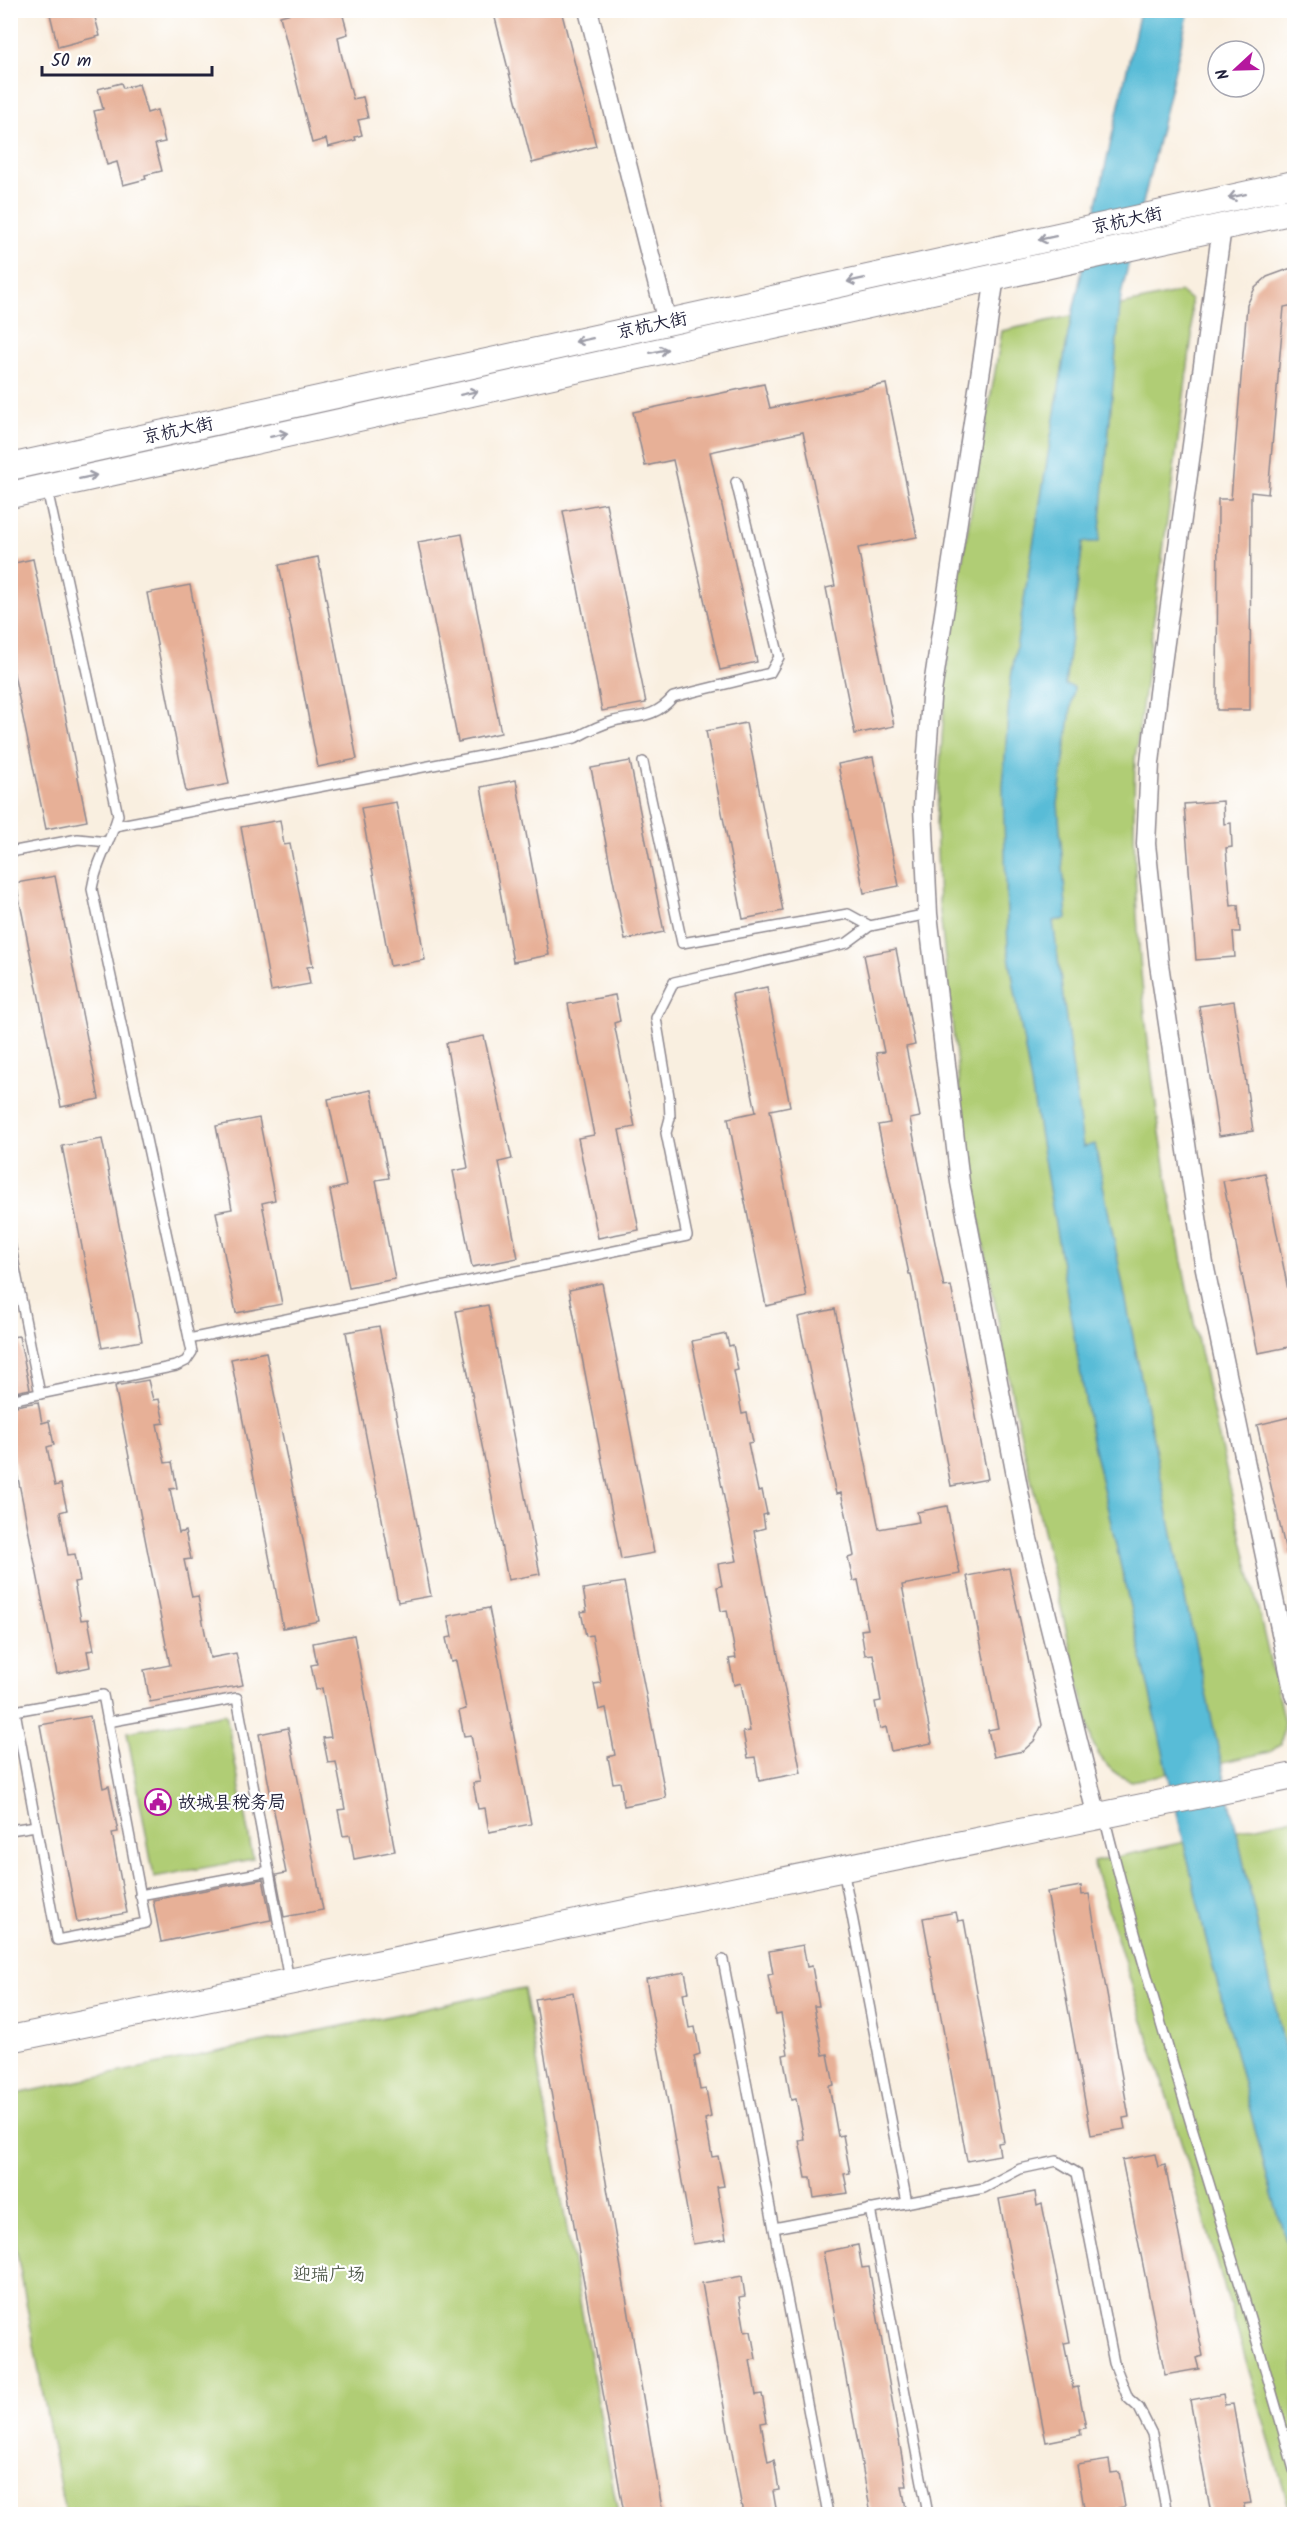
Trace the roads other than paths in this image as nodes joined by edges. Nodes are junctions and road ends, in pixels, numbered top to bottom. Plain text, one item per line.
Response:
1 (588, 10) edge
2 (1294, 184) edge
3 (1294, 212) edge
4 (1222, 227) junction
5 (995, 277) junction
6 (667, 321) junction
7 (10, 467) edge
8 (736, 482) dead end
9 (46, 487) junction
10 (10, 495) edge
11 (643, 762) dead end
12 (115, 826) junction
13 (108, 842) junction
14 (10, 852) edge
15 (928, 914) junction
16 (870, 926) junction
17 (10, 1243) edge
18 (189, 1339) junction
19 (40, 1394) junction
20 (10, 1400) edge
21 (1294, 1695) edge
22 (108, 1722) junction
23 (1294, 1778) edge
24 (1101, 1816) junction
25 (36, 1826) junction
26 (10, 1830) edge
27 (843, 1869) junction
28 (269, 1871) junction
29 (140, 1895) junction
30 (723, 1960) dead end
31 (290, 1982) junction
32 (10, 2039) edge
33 (907, 2203) junction
34 (870, 2210) junction
35 (774, 2228) junction
36 (1294, 2470) edge
37 (828, 2514) edge
38 (928, 2514) edge
39 (1167, 2514) edge

1 - 6 street
2 -> 6 main road, 京杭大街
3 - 4 main road, 京杭大街
4 - 5 main road, 京杭大街
4 - 21 street
9 -> 5 main road, 京杭大街
5 - 15 street
6 -> 7 main road, 京杭大街
8 - 12 lane
9 - 10 main road, 京杭大街
9 - 12 lane
11 - 16 lane
12 - 13 lane
13 - 14 lane
13 - 18 lane
15 - 16 lane
15 - 24 street
16 - 18 lane
17 - 19 lane
18 - 19 lane
19 - 20 lane
22 - 25 lane
22 - 28 lane
22 - 29 lane
23 - 24 main road
24 - 27 main road
24 - 36 lane
25 - 26 lane
25 - 29 lane
27 - 31 main road
27 - 33 lane
28 - 29 lane
28 - 31 lane
30 - 35 lane
31 - 32 main road
33 - 34 lane
33 - 39 lane
34 - 35 lane
34 - 38 lane
35 - 37 lane

